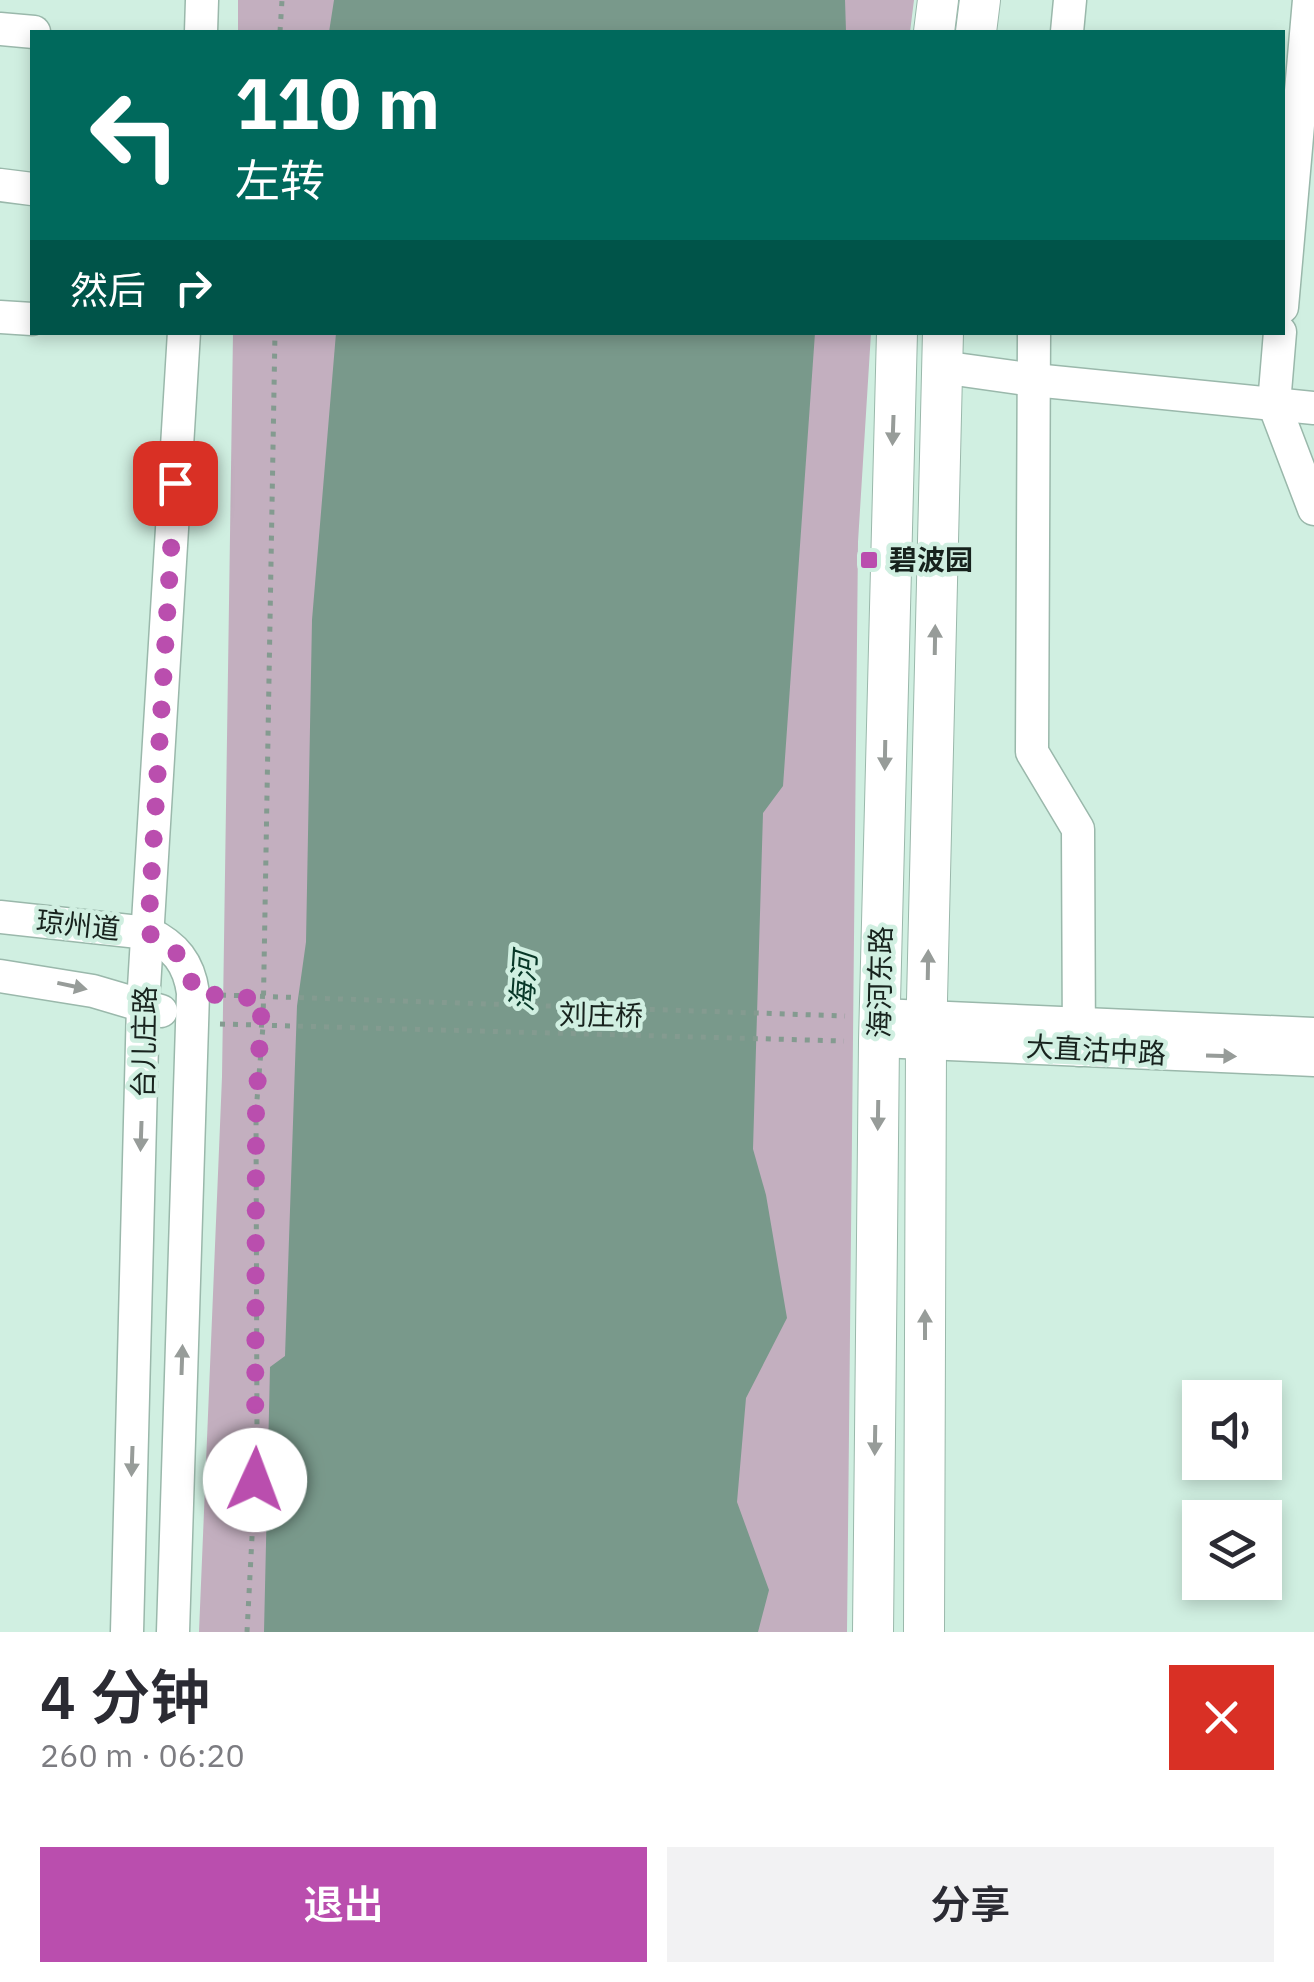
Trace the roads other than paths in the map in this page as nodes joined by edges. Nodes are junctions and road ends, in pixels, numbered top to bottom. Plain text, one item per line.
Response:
1 (202, 0) edge
2 (938, 0) edge
3 (980, 0) edge
4 (1070, 0) edge
5 (1309, 0) edge
6 (0, 29) edge
7 (201, 30) edge
8 (934, 30) edge
9 (976, 30) edge
10 (1067, 30) edge
11 (30, 32) edge
12 (0, 185) edge
13 (30, 189) edge
14 (1285, 273) edge
15 (0, 317) edge
16 (30, 319) edge
17 (184, 335) edge
18 (897, 335) edge
19 (1034, 335) edge
20 (1280, 335) edge
21 (942, 350) edge
22 (1034, 380) junction
23 (1274, 404) junction
24 (1314, 408) edge
25 (1314, 509) edge
26 (0, 916) edge
27 (148, 933) junction
28 (0, 976) edge
29 (143, 1004) junction
30 (193, 1008) junction
31 (879, 1028) junction
32 (927, 1030) junction
33 (1314, 1034) edge
34 (1079, 1037) junction
35 (1314, 1060) edge
36 (127, 1632) edge
37 (173, 1632) edge
38 (872, 1632) edge
39 (924, 1632) edge

1 - 7 street
2 - 8 main road
3 - 9 main road
4 - 10 street
5 - 14 street
6 - 11 street
12 - 13 street
15 - 16 street
17 - 27 street, 台儿庄路
18 -> 31 main road, 海河东路
19 - 22 street
20 - 23 street
21 - 22 street
32 -> 21 main road, 海河东路
22 - 23 street
22 - 34 street
23 - 24 street
23 - 25 street
26 - 27 street, 琼州道
27 - 29 street, 台儿庄路
27 - 30 street, 琼州道
28 -> 29 street
29 - 30 street
29 -> 36 street, 台儿庄路
37 -> 30 street, 台儿庄路
31 - 32 street, 大直沽中路
31 -> 38 main road, 海河东路
32 - 34 street, 大直沽中路
39 -> 32 main road, 海河东路
33 - 34 street, 大直沽中路
34 -> 35 street, 大直沽中路

